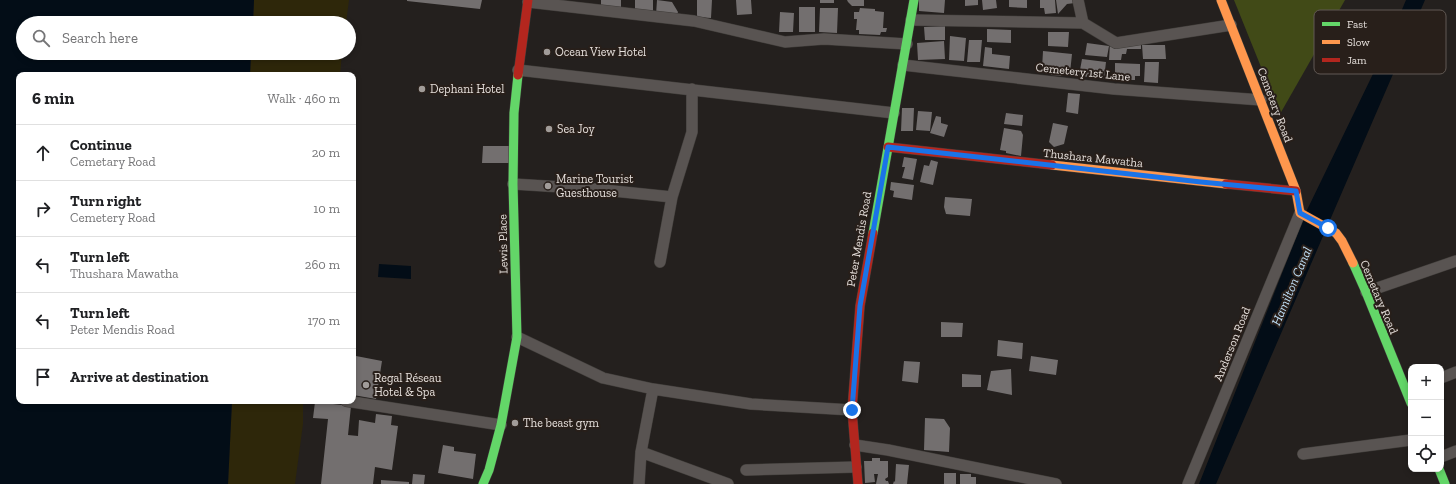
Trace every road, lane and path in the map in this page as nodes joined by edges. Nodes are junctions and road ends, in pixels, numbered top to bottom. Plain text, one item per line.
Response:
1 (914, 0) edge
2 (1078, 0) edge
3 (1221, 0) edge
4 (528, 1) edge
5 (911, 20) junction
6 (1083, 23) junction
7 (1231, 25) junction
8 (908, 44) junction
9 (903, 65) junction
10 (518, 70) junction
11 (692, 89) junction
12 (1261, 100) junction
13 (894, 112) junction
14 (888, 147) junction
15 (514, 184) junction
16 (1296, 191) junction
17 (672, 197) junction
18 (1304, 215) junction
19 (1456, 261) edge
20 (660, 262) dead end
21 (1366, 292) junction
22 (517, 336) junction
23 (1456, 372) edge
24 (1444, 377) edge
25 (653, 389) junction
26 (1408, 391) edge
27 (356, 403) edge
28 (852, 410) junction
29 (502, 425) junction
30 (1408, 440) edge
31 (855, 446) junction
32 (1456, 451) edge
33 (641, 452) junction
34 (1303, 454) dead end
35 (1444, 456) edge
36 (856, 467) junction
37 (746, 470) dead end
38 (1440, 472) edge
39 (483, 484) edge
40 (639, 484) edge
41 (728, 484) edge
42 (858, 484) edge
43 (1056, 484) edge
44 (1188, 484) edge
45 (1445, 484) edge

1 - 5 street, Peter Mendis Road
2 - 6 street
3 - 7 street, Cemetery Road
4 - 8 street
4 - 10 street, Lewis Place
5 - 6 street
5 - 8 street, Peter Mendis Road
6 - 7 street
7 - 12 street, Cemetery Road
8 - 9 street, Peter Mendis Road
9 - 12 street, Cemetery 1st Lane
9 - 13 street, Peter Mendis Road
10 - 11 street
10 - 15 street, Lewis Place
11 - 13 street
11 - 17 street
12 - 16 street, Cemetery Road
13 - 14 street, Peter Mendis Road
14 - 16 street, Thushara Mawatha
14 - 28 street, Peter Mendis Road
15 - 17 street
15 - 22 street, Lewis Place
16 - 18 street, Cemetery Road
17 - 20 street
18 - 21 street, Cemetary Road
18 - 44 street, Anderson Road
19 - 21 street
21 - 26 street, Cemetary Road
22 - 25 street
22 - 29 street, Lewis Place
23 - 24 street
25 - 28 street
25 - 33 street
27 - 29 street
28 - 31 street, Peter Mendis Road
29 - 39 street, Lewis Place
30 - 34 street
31 - 36 street, Peter Mendis Road
31 - 43 street
32 - 35 street
33 - 40 street
33 - 41 street
36 - 37 street
36 - 42 street, Peter Mendis Road
38 - 45 street

